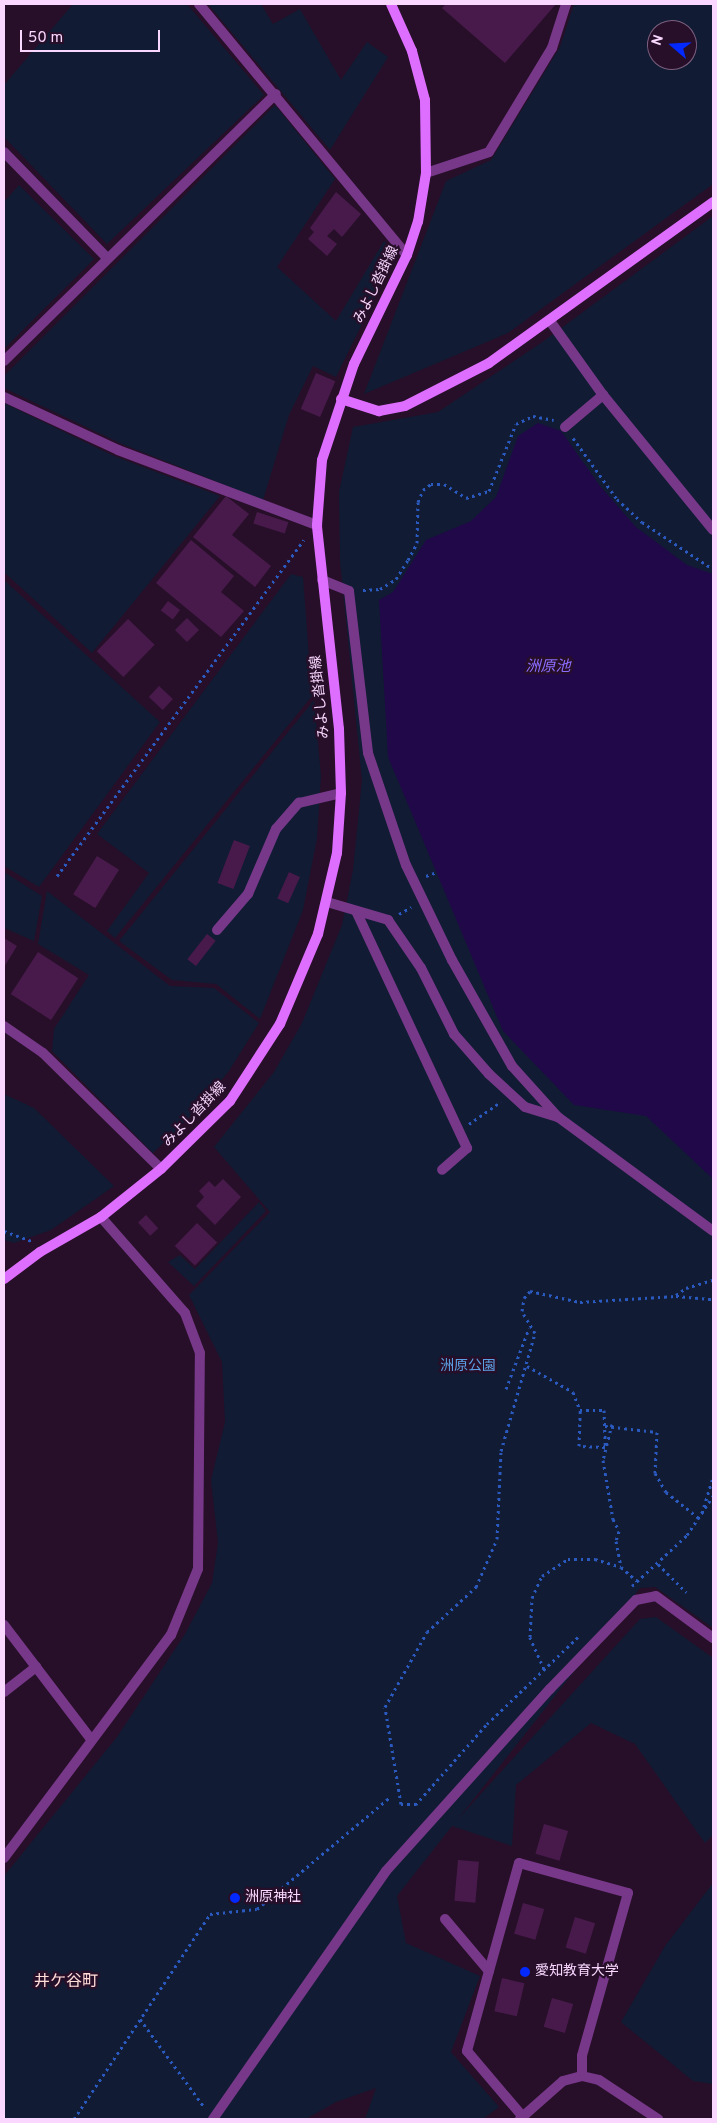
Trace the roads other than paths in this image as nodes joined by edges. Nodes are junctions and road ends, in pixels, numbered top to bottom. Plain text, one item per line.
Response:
1 (199, 4) edge
2 (391, 4) edge
3 (566, 4) edge
4 (276, 94) junction
5 (4, 152) edge
6 (426, 173) junction
7 (713, 202) edge
8 (407, 255) junction
9 (107, 258) junction
10 (550, 320) junction
11 (4, 361) edge
12 (603, 394) junction
13 (4, 397) edge
14 (341, 399) junction
15 (565, 428) road end
16 (317, 525) junction
17 (713, 530) edge
18 (322, 580) junction
19 (342, 793) junction
20 (328, 902) junction
21 (356, 911) junction
22 (217, 930) dead end
23 (4, 1026) edge
24 (558, 1117) junction
25 (161, 1169) junction
26 (442, 1170) dead end
27 (101, 1217) junction
28 (713, 1231) edge
29 (4, 1279) edge
30 (4, 1625) edge
31 (713, 1638) edge
32 (36, 1667) junction
33 (4, 1692) edge
34 (90, 1738) junction
35 (4, 1858) edge
36 (446, 1919) dead end
37 (489, 1971) junction
38 (582, 2076) junction
39 (212, 2118) edge
40 (521, 2118) edge
41 (658, 2119) edge

1 - 4 street
2 - 6 main road, みよし沓掛線
3 - 6 street
4 - 8 street
4 - 9 street
5 - 9 street
6 - 8 main road, みよし沓掛線
7 - 10 main road
8 - 14 main road, みよし沓掛線
9 - 11 street
10 - 12 street
10 - 14 main road
12 - 15 street
12 - 17 street
13 - 16 street
14 - 16 main road, みよし沓掛線
16 - 18 main road, みよし沓掛線
18 - 19 main road, みよし沓掛線
18 - 24 street
19 - 20 main road, みよし沓掛線
19 - 22 street
20 - 21 street
20 - 25 main road, みよし沓掛線
21 - 24 street
21 - 26 street
23 - 25 street
24 - 28 street
25 - 27 main road, みよし沓掛線
27 - 29 main road, みよし沓掛線
27 - 34 street
30 - 32 street
31 - 39 street
32 - 33 street
32 - 34 street
34 - 35 street
36 - 37 street
37 - 38 street
37 - 40 street
38 - 40 street
38 - 41 street

